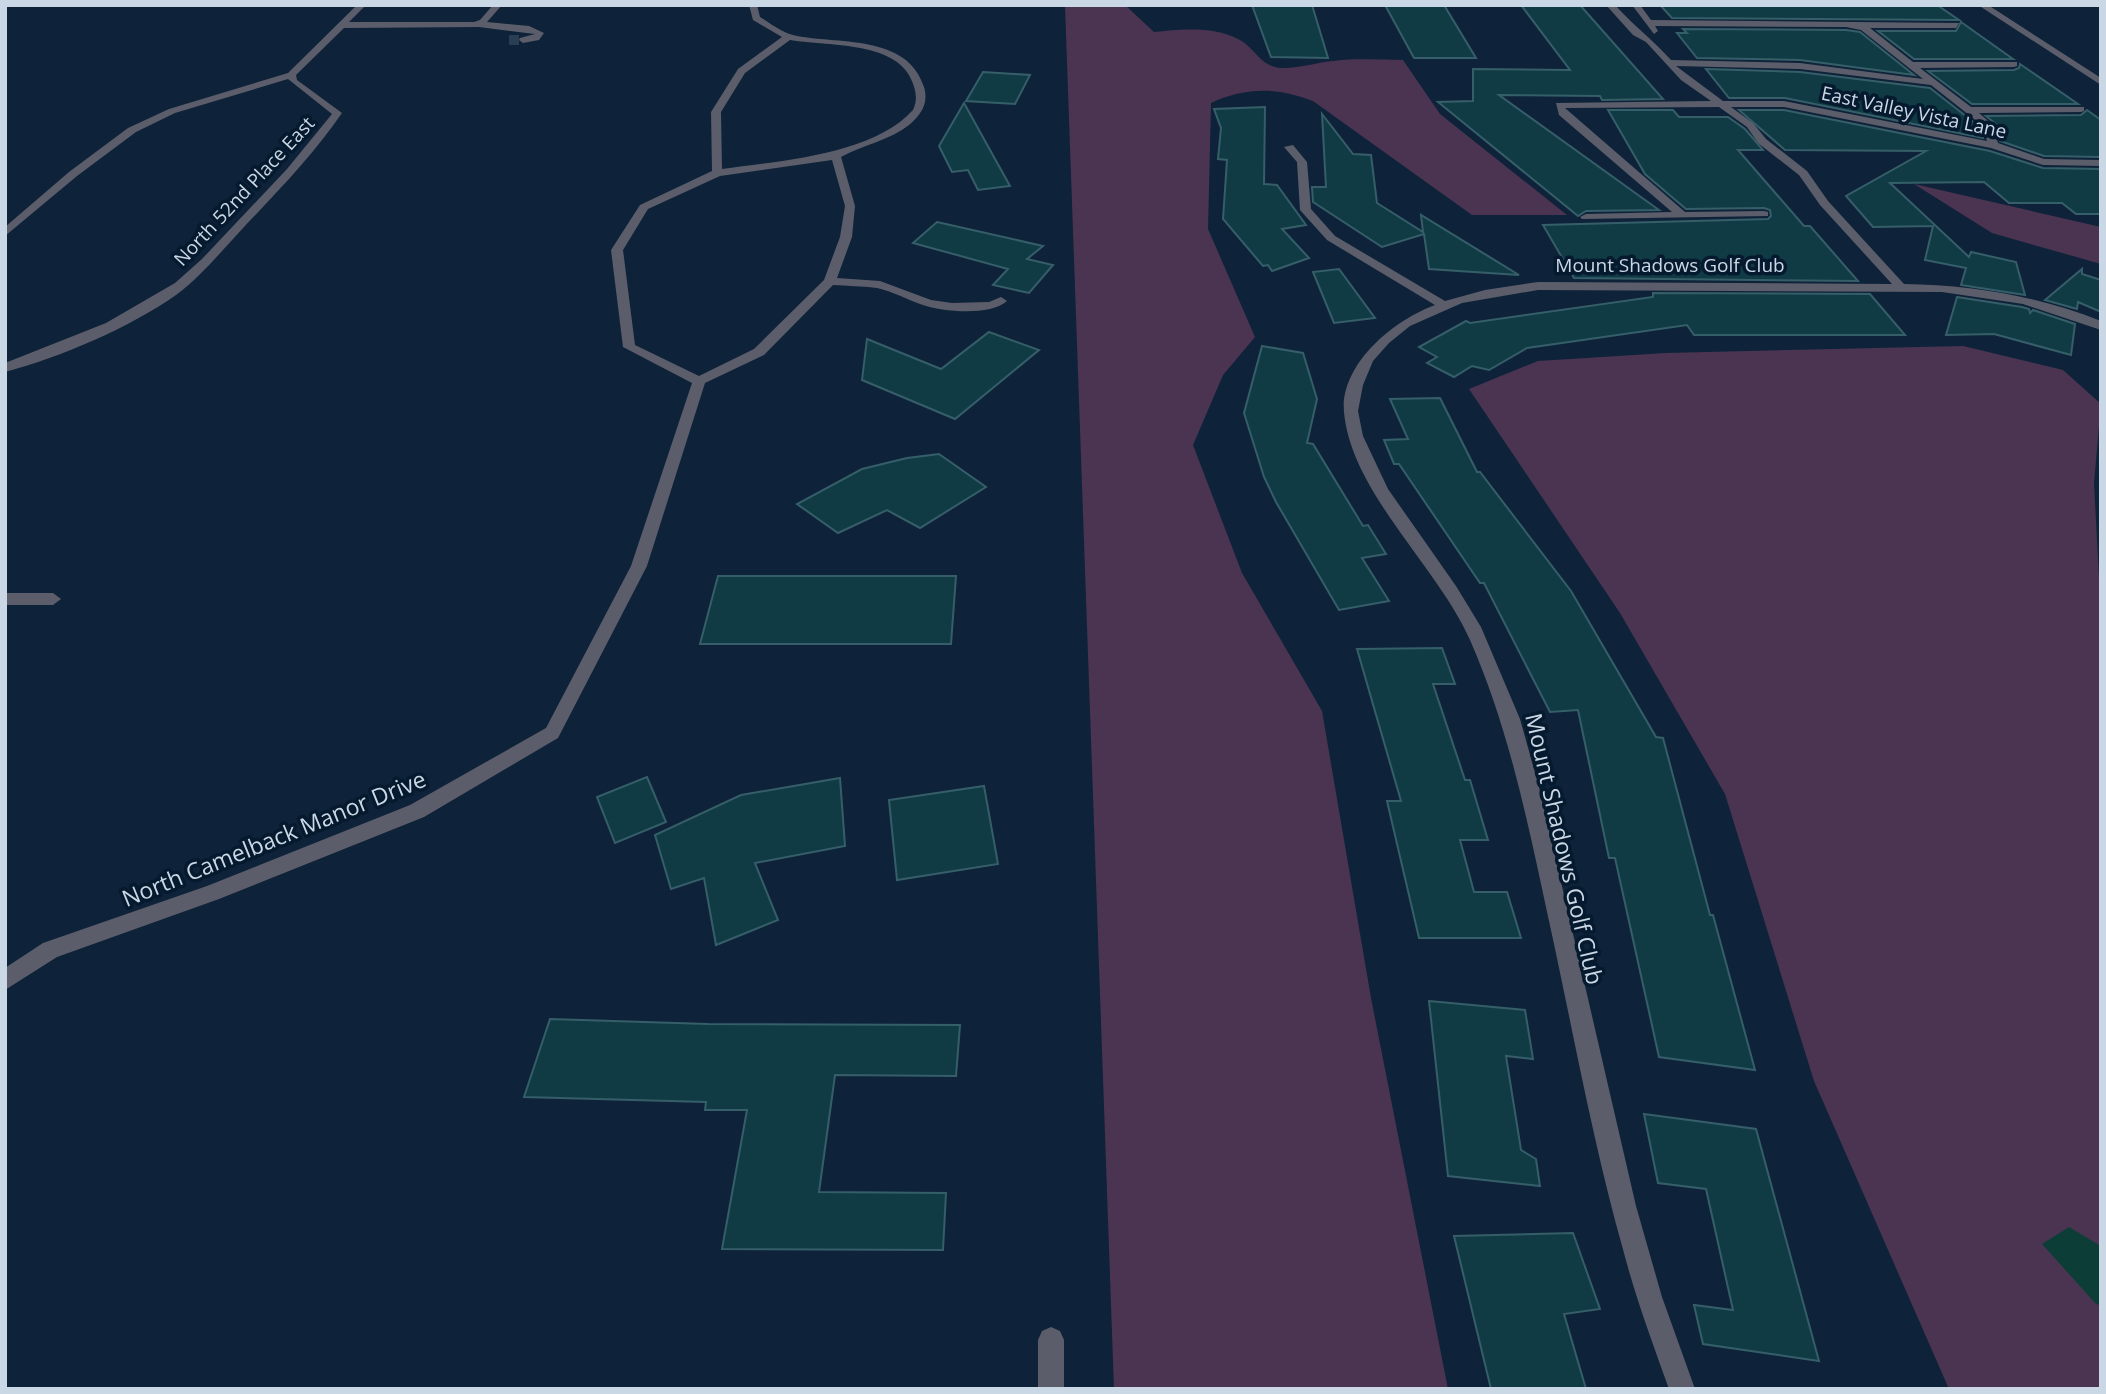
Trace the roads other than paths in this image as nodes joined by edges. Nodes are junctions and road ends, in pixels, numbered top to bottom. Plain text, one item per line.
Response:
1 (362, 5) edge
2 (498, 5) edge
3 (753, 5) edge
4 (1610, 5) edge
5 (1636, 5) edge
6 (1982, 5) edge
7 (2000, 5) edge
8 (1649, 23) junction
9 (479, 24) junction
10 (342, 25) junction
11 (1850, 25) junction
12 (1956, 25) dead end
13 (788, 37) junction
14 (523, 40) dead end
15 (1649, 40) junction
16 (1668, 63) junction
17 (2014, 64) dead end
18 (1913, 65) junction
19 (2101, 70) edge
20 (291, 75) junction
21 (2101, 82) edge
22 (1936, 83) junction
23 (1719, 104) junction
24 (2081, 109) dead end
25 (1971, 110) junction
26 (1993, 145) junction
27 (1289, 147) dead end
28 (836, 156) junction
29 (2101, 163) edge
30 (717, 173) junction
31 (1764, 214) dead end
32 (1683, 216) junction
33 (1586, 217) dead end
34 (5, 233) edge
35 (830, 281) junction
36 (1899, 285) junction
37 (1001, 301) dead end
38 (1444, 305) junction
39 (2101, 326) edge
40 (5, 368) edge
41 (699, 381) junction
42 (5, 599) edge
43 (53, 599) dead end
44 (5, 981) edge
45 (1051, 1340) dead end
46 (1051, 1389) edge
47 (1682, 1389) edge

1 - 10 street
2 - 9 street
3 - 13 street
4 - 15 street
5 - 8 street
6 - 21 street
7 - 19 street
8 - 11 street
8 - 15 street
9 - 10 street
9 - 14 street
10 - 20 street
11 - 12 street
11 - 18 street
13 - 28 street
13 - 30 street
15 - 16 street
16 - 22 street
16 - 23 street
17 - 18 street
18 - 22 street
20 - 34 street
20 - 40 street, North 52nd Place East
22 - 25 street
23 - 26 street, East Valley Vista Lane
23 - 32 street, East Valley Vista Lane
23 - 36 street
24 - 25 street
25 - 26 street
26 - 29 street, East Valley Vista Lane
27 - 38 street
28 - 30 street
28 - 35 street
30 - 41 street
31 - 32 street
32 - 33 street
35 - 37 street
35 - 41 street
36 - 38 street, Mount Shadows Golf Club
36 - 39 street, Mount Shadows Golf Club
38 - 47 street, Mount Shadows Golf Club
41 - 44 street, North Camelback Manor Drive
42 - 43 street
45 - 46 street

